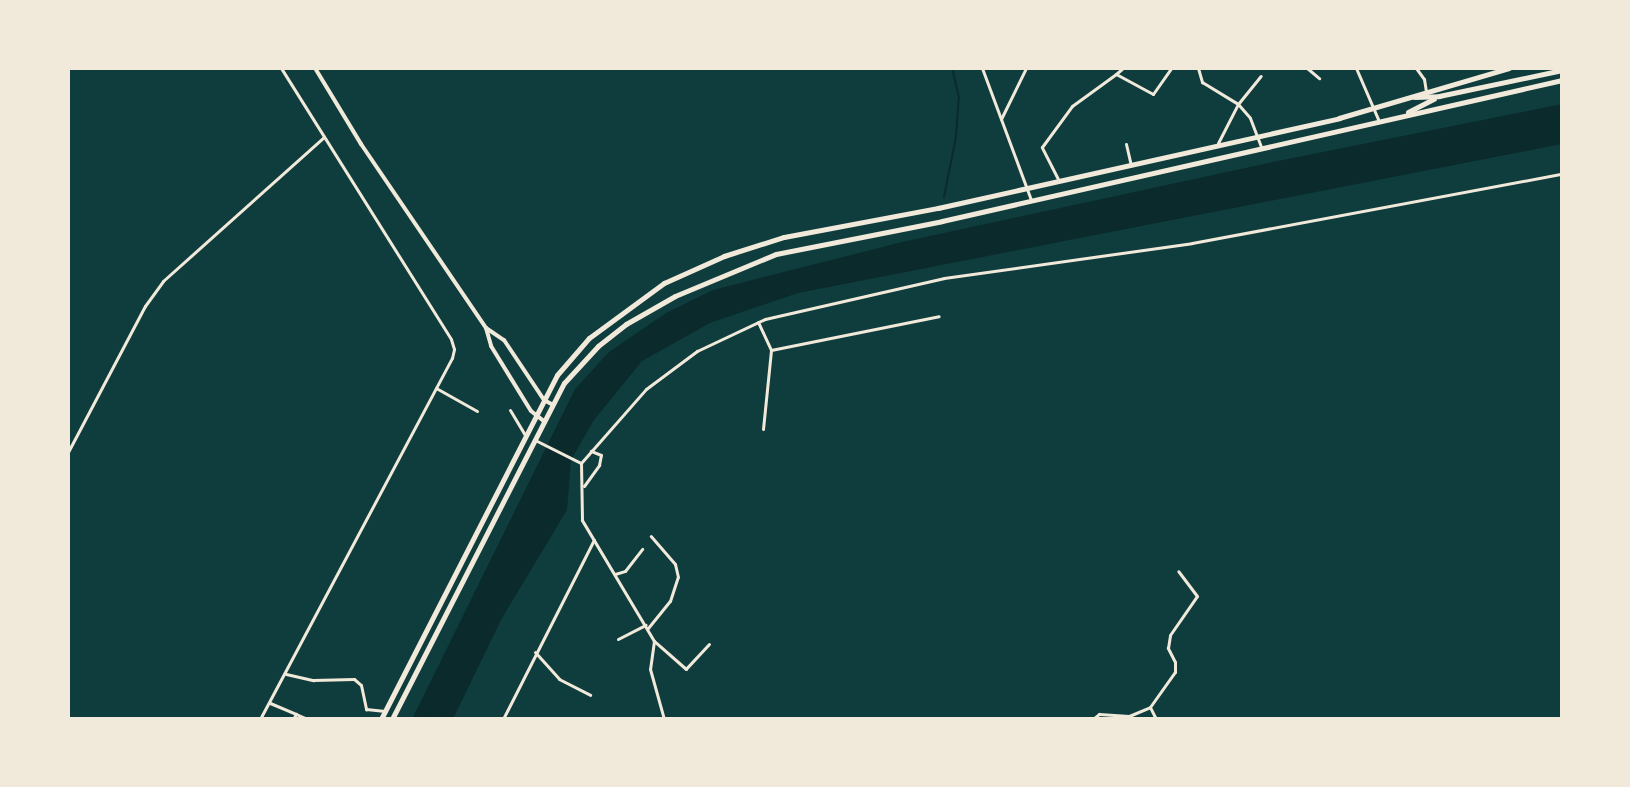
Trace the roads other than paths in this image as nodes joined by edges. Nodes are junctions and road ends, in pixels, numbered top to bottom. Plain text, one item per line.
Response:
1 (281, 68) edge
2 (315, 68) edge
3 (982, 68) edge
4 (1026, 68) edge
5 (1123, 68) edge
6 (1171, 68) edge
7 (1198, 68) edge
8 (1307, 68) edge
9 (1356, 68) edge
10 (1416, 68) edge
11 (1509, 68) edge
12 (1562, 70) edge
13 (1116, 74) junction
14 (1261, 76) dead end
15 (1319, 78) dead end
16 (1562, 80) edge
17 (1426, 92) junction
18 (1440, 96) junction
19 (1409, 98) junction
20 (1238, 104) junction
21 (1375, 109) junction
22 (1408, 112) junction
23 (1001, 119) junction
24 (1378, 119) junction
25 (1258, 134) junction
26 (323, 138) junction
27 (1126, 144) dead end
28 (1217, 144) junction
29 (1261, 147) junction
30 (1176, 154) junction
31 (1131, 165) junction
32 (1179, 166) junction
33 (1107, 170) junction
34 (1562, 174) edge
35 (1059, 181) junction
36 (1110, 182) junction
37 (1027, 189) junction
38 (1031, 200) junction
39 (757, 244) junction
40 (762, 259) junction
41 (939, 316) dead end
42 (758, 322) junction
43 (486, 328) junction
44 (771, 350) junction
45 (551, 384) junction
46 (436, 388) junction
47 (561, 389) junction
48 (544, 400) junction
49 (553, 405) junction
50 (510, 410) dead end
51 (477, 411) dead end
52 (535, 416) junction
53 (544, 421) junction
54 (763, 429) dead end
55 (525, 435) junction
56 (535, 440) junction
57 (591, 451) junction
58 (68, 452) edge
59 (581, 463) junction
60 (584, 486) junction
61 (651, 536) dead end
62 (594, 540) junction
63 (642, 549) dead end
64 (1178, 571) dead end
65 (615, 574) junction
66 (647, 626) junction
67 (618, 639) dead end
68 (654, 641) junction
69 (709, 644) dead end
70 (535, 652) junction
71 (285, 673) junction
72 (590, 695) dead end
73 (269, 703) junction
74 (1150, 707) junction
75 (385, 711) junction
76 (294, 717) edge
77 (260, 719) edge
78 (307, 719) edge
79 (381, 719) edge
80 (392, 719) edge
81 (503, 719) edge
82 (664, 719) edge
83 (1093, 719) edge
84 (1156, 719) edge

1 - 26 street
2 - 43 street
3 - 23 street
4 - 23 street
5 - 13 street
6 - 13 street
7 - 20 street
8 - 15 street
9 - 21 street
10 - 17 street
11 - 17 main road
12 - 18 main road
13 - 35 street
14 - 20 street
16 - 22 main road
17 - 19 main road
18 - 19 main road
18 - 22 main road
19 - 21 main road
20 - 25 street
20 - 28 street
21 - 24 street
21 - 25 main road
22 - 24 main road
23 - 37 street
24 - 29 main road
25 - 28 main road
25 - 29 street
26 - 46 street
26 - 58 street
27 - 31 street
28 - 30 main road
29 - 32 main road
30 - 31 main road
30 - 32 main road
31 - 33 main road
32 - 36 main road
33 - 35 main road
33 - 36 main road
34 - 42 street
35 - 37 main road
36 - 38 main road
37 - 38 street
37 - 39 main road
38 - 40 main road
39 - 40 main road
39 - 45 main road
40 - 47 main road
41 - 44 street
42 - 44 street
42 - 57 street
43 - 48 street
43 - 52 street
44 - 54 street
45 - 47 main road
45 - 48 main road
46 - 51 street
46 - 71 street
47 - 49 main road
48 - 49 street
48 - 52 main road
49 - 53 main road
50 - 55 street
52 - 53 street
52 - 55 main road
53 - 56 main road
55 - 75 main road
56 - 59 street
56 - 80 main road
57 - 59 street
57 - 60 street
59 - 60 street
60 - 62 street
61 - 66 street
62 - 65 street
62 - 70 street
63 - 65 street
64 - 74 street
65 - 66 street
66 - 67 street
66 - 68 street
68 - 69 street
68 - 82 street
70 - 72 street
70 - 81 street
71 - 73 street
71 - 75 street
73 - 76 street
73 - 77 street
74 - 83 street
74 - 84 street
75 - 79 main road
76 - 78 street

